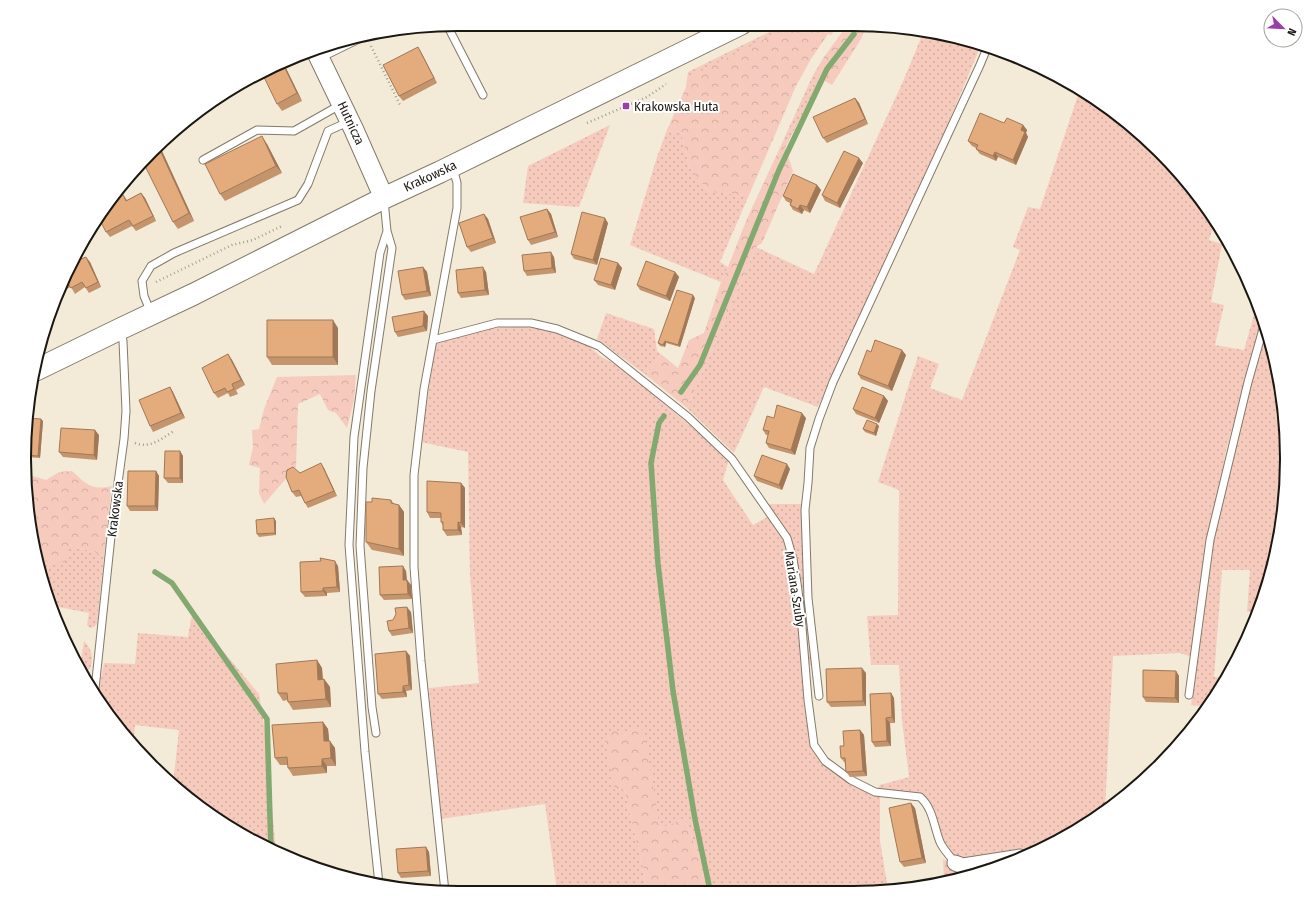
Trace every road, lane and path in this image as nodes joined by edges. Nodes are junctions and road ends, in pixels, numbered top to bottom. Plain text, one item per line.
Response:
1 (450, 31) edge
2 (727, 31) edge
3 (370, 43) dead end
4 (985, 53) edge
5 (318, 55) edge
6 (483, 95) dead end
7 (401, 107) dead end
8 (346, 112) junction
9 (203, 160) dead end
10 (453, 166) junction
11 (384, 198) junction
12 (286, 224) dead end
13 (388, 231) junction
14 (143, 290) junction
15 (151, 314) junction
16 (120, 329) junction
17 (1261, 335) edge
18 (433, 340) junction
19 (41, 368) edge
20 (174, 431) dead end
21 (124, 439) junction
22 (96, 684) edge
23 (1189, 695) dead end
24 (819, 696) dead end
25 (376, 733) dead end
26 (996, 861) edge
27 (955, 863) joint
28 (378, 878) edge
29 (444, 885) edge

1 - 6 lane
2 - 10 main road, Krakowska
3 - 7 path
4 - 24 lane
5 - 8 street, Hutnicza
8 - 9 lane
8 - 11 street, Hutnicza
8 - 14 lane
10 - 11 main road, Krakowska
10 - 18 lane
11 - 13 lane
11 - 15 main road, Krakowska
12 - 14 path
13 - 25 lane
13 - 28 lane
14 - 15 lane
15 - 16 main road, Krakowska
16 - 19 main road, Krakowska
16 - 21 lane, Krakowska
17 - 23 lane
18 - 27 lane, Mariana Szuby
18 - 29 lane
20 - 21 path
21 - 22 lane, Krakowska
26 - 27 street, Mariana Szuby

